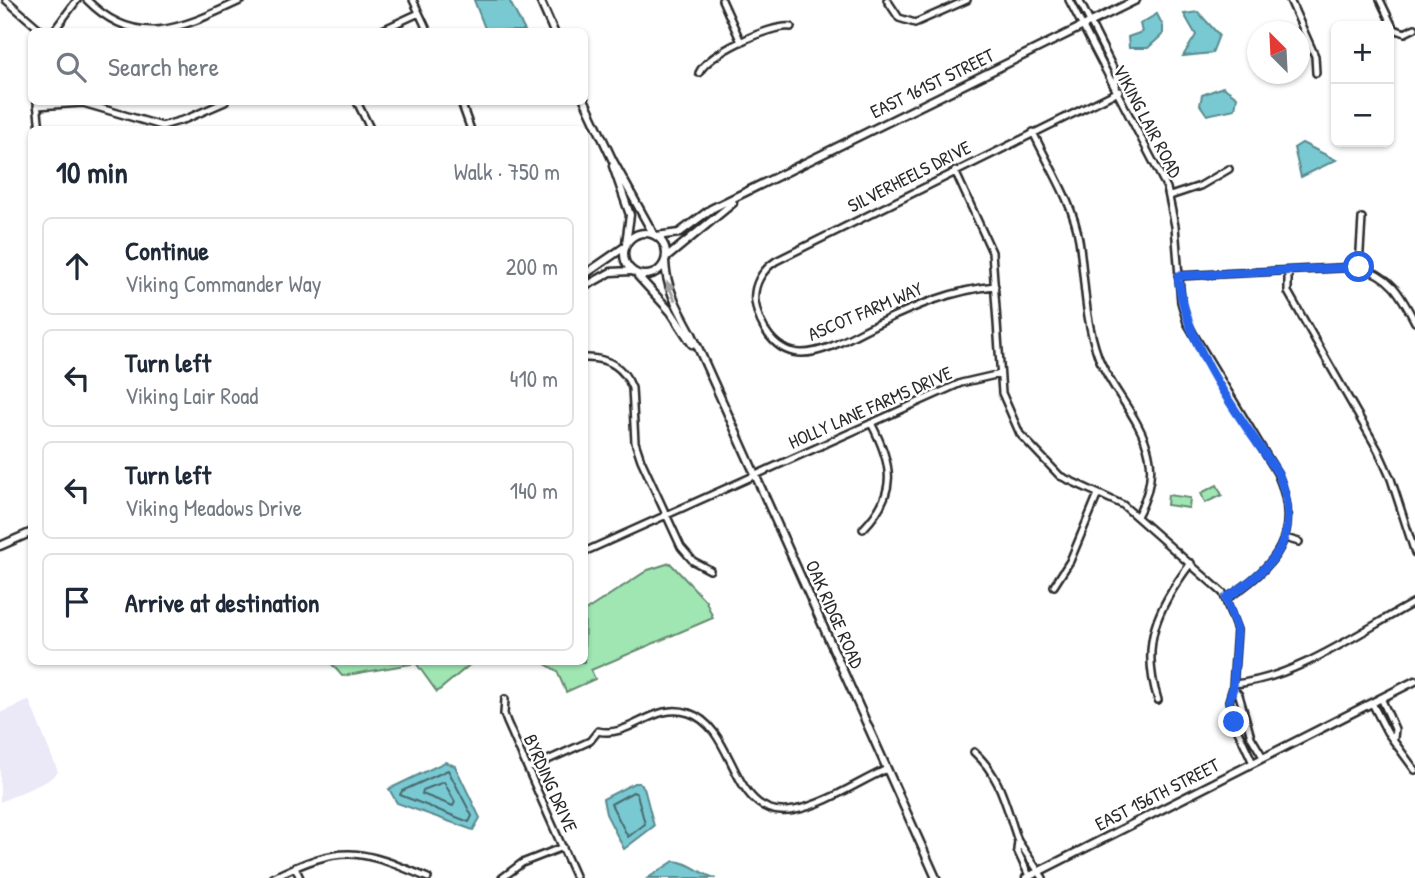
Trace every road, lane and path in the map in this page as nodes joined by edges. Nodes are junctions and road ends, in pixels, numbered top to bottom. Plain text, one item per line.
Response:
1 (6, 0) edge
2 (77, 0) edge
3 (87, 0) edge
4 (242, 0) edge
5 (413, 0) edge
6 (540, 0) edge
7 (722, 0) edge
8 (887, 0) edge
9 (967, 0) edge
10 (1069, 0) edge
11 (1079, 0) edge
12 (1136, 0) edge
13 (1290, 0) edge
14 (1380, 0) edge
15 (419, 13) junction
16 (1091, 22) junction
17 (791, 27) dead end
18 (1081, 27) junction
19 (38, 28) edge
20 (56, 28) edge
21 (138, 28) edge
22 (176, 28) edge
23 (387, 28) edge
24 (426, 28) edge
25 (552, 28) edge
26 (1415, 28) edge
27 (741, 42) junction
28 (699, 73) dead end
29 (1315, 73) dead end
30 (1117, 88) junction
31 (37, 105) edge
32 (90, 105) edge
33 (218, 105) edge
34 (358, 105) edge
35 (462, 105) edge
36 (587, 105) edge
37 (40, 126) edge
38 (158, 126) edge
39 (164, 126) edge
40 (369, 126) edge
41 (470, 126) edge
42 (1032, 132) junction
43 (612, 161) junction
44 (1229, 169) dead end
45 (955, 171) junction
46 (743, 195) junction
47 (1170, 196) junction
48 (1362, 219) dead end
49 (655, 236) junction
50 (625, 246) junction
51 (665, 260) junction
52 (1359, 267) junction
53 (1288, 271) junction
54 (588, 272) edge
55 (634, 272) junction
56 (1178, 276) junction
57 (588, 285) edge
58 (995, 286) junction
59 (761, 321) joint
60 (1415, 322) edge
61 (588, 359) edge
62 (704, 364) junction
63 (1000, 374) junction
64 (871, 423) junction
65 (754, 475) junction
66 (1097, 494) junction
67 (667, 515) junction
68 (1136, 516) junction
69 (863, 530) dead end
70 (28, 533) edge
71 (1284, 538) junction
72 (1299, 542) dead end
73 (0, 546) edge
74 (588, 550) edge
75 (1415, 554) edge
76 (1191, 563) junction
77 (710, 570) dead end
78 (1054, 586) dead end
79 (1226, 598) junction
80 (1415, 602) edge
81 (1415, 681) edge
82 (1234, 686) junction
83 (1381, 698) junction
84 (505, 699) dead end
85 (1158, 699) dead end
86 (1372, 703) junction
87 (1394, 738) junction
88 (974, 752) dead end
89 (1263, 757) junction
90 (1253, 763) junction
91 (528, 769) junction
92 (887, 769) junction
93 (1415, 770) edge
94 (1018, 841) junction
95 (563, 847) junction
96 (295, 867) junction
97 (1041, 875) edge
98 (272, 878) edge
99 (300, 878) edge
100 (427, 878) edge
101 (502, 878) edge
102 (576, 878) edge
103 (936, 878) edge
104 (1028, 878) edge

1 - 19 street
2 - 20 street
3 - 21 street
4 - 22 street
5 - 15 street
6 - 25 street
7 - 27 street
8 - 9 street
10 - 18 street, VIKING LAIR ROAD
11 - 16 street
12 - 16 street, EAST 161ST STREET
13 - 29 street
14 - 26 street
15 - 23 street
15 - 24 street
16 - 18 street, EAST 161ST STREET
16 - 30 street
17 - 27 street
18 - 30 street, VIKING LAIR ROAD
18 - 46 street, EAST 161ST STREET
27 - 28 street
30 - 42 street, SILVERHEELS DRIVE
30 - 47 street, VIKING LAIR ROAD
31 - 37 street
32 - 38 street
33 - 39 street
34 - 40 street
35 - 41 street
36 - 43 street
42 - 45 street, SILVERHEELS DRIVE
42 - 68 street
43 - 49 street
43 - 50 street
44 - 47 street
45 - 58 street
45 - 59 street, SILVERHEELS DRIVE
46 - 49 street, EAST 161ST STREET
46 - 51 street, EAST 161ST STREET
47 - 56 street, VIKING LAIR ROAD
48 - 52 street
49 - 50 street
49 - 51 street
50 - 54 street
50 - 55 street
51 - 55 street
62 -> 51 street, OAK RIDGE ROAD
52 - 53 street
52 - 60 street
53 - 56 street
53 - 75 street
55 - 57 street
55 - 62 street, OAK RIDGE ROAD
56 - 71 street, VIKING LAIR ROAD
58 - 59 street, ASCOT FARM WAY
58 - 63 street
61 - 67 street
62 - 65 street, OAK RIDGE ROAD
63 - 64 street, HOLLY LANE FARMS DRIVE
63 - 66 street
64 - 65 street, HOLLY LANE FARMS DRIVE
64 - 69 street
65 - 67 street, HOLLY LANE FARMS DRIVE
65 - 92 street, OAK RIDGE ROAD
66 - 68 street
66 - 78 street
67 - 74 street, HOLLY LANE FARMS DRIVE
67 - 77 street
68 - 76 street
70 - 73 street
71 - 72 street
71 - 79 street, VIKING LAIR ROAD
76 - 79 street
76 - 85 street
79 - 82 street
80 - 82 street
81 - 83 street, EAST 156TH STREET
82 - 89 street
82 - 90 street
83 - 86 street, EAST 156TH STREET
83 - 87 street
84 - 91 street, BYRDING DRIVE
86 - 87 street
86 - 89 street, EAST 156TH STREET
87 - 93 street
88 - 94 street
89 - 90 street, EAST 156TH STREET
90 - 97 street, EAST 156TH STREET
91 - 92 street
91 - 95 street, BYRDING DRIVE
92 - 103 street, OAK RIDGE ROAD
94 - 97 street
94 - 104 street
95 - 101 street
95 - 102 street, BYRDING DRIVE
96 - 98 street
96 - 99 street
96 - 100 street
97 - 104 street, EAST 156TH STREET

